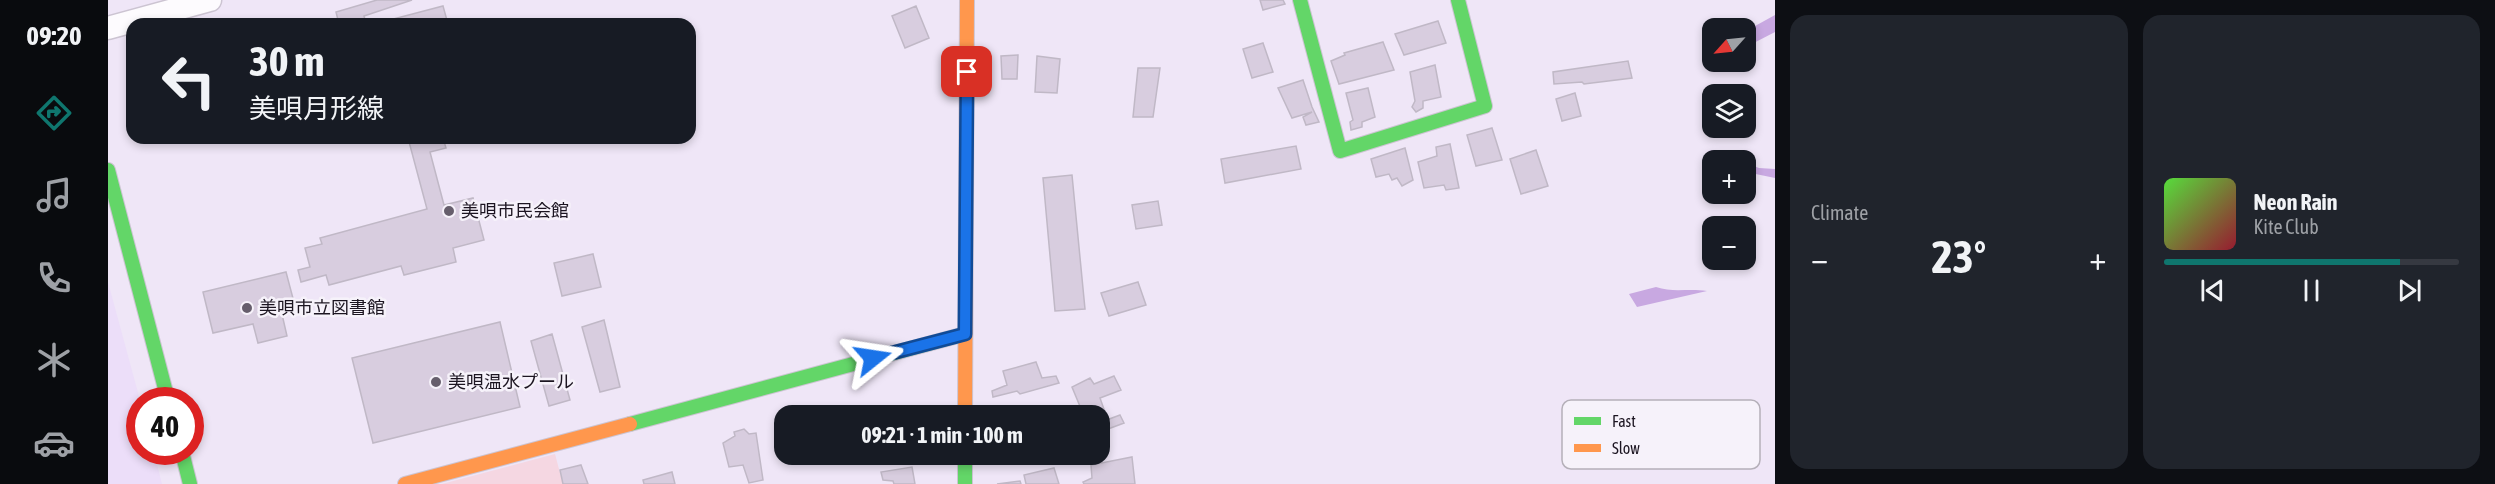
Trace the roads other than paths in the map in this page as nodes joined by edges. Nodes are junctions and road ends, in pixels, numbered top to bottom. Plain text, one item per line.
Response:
1 (210, 0) edge
2 (967, 0) edge
3 (1300, 0) edge
4 (1458, 0) edge
5 (144, 18) edge
6 (126, 23) edge
7 (108, 28) edge
8 (108, 170) edge
9 (965, 334) junction
10 (165, 387) edge
11 (965, 405) edge
12 (185, 465) edge
13 (965, 465) edge
14 (190, 484) edge
15 (405, 484) edge
16 (965, 484) edge

1 - 5 street
2 - 9 street
3 - 4 street
6 - 7 street
8 - 10 street
9 - 11 street
9 - 15 street
12 - 14 street
13 - 16 street

